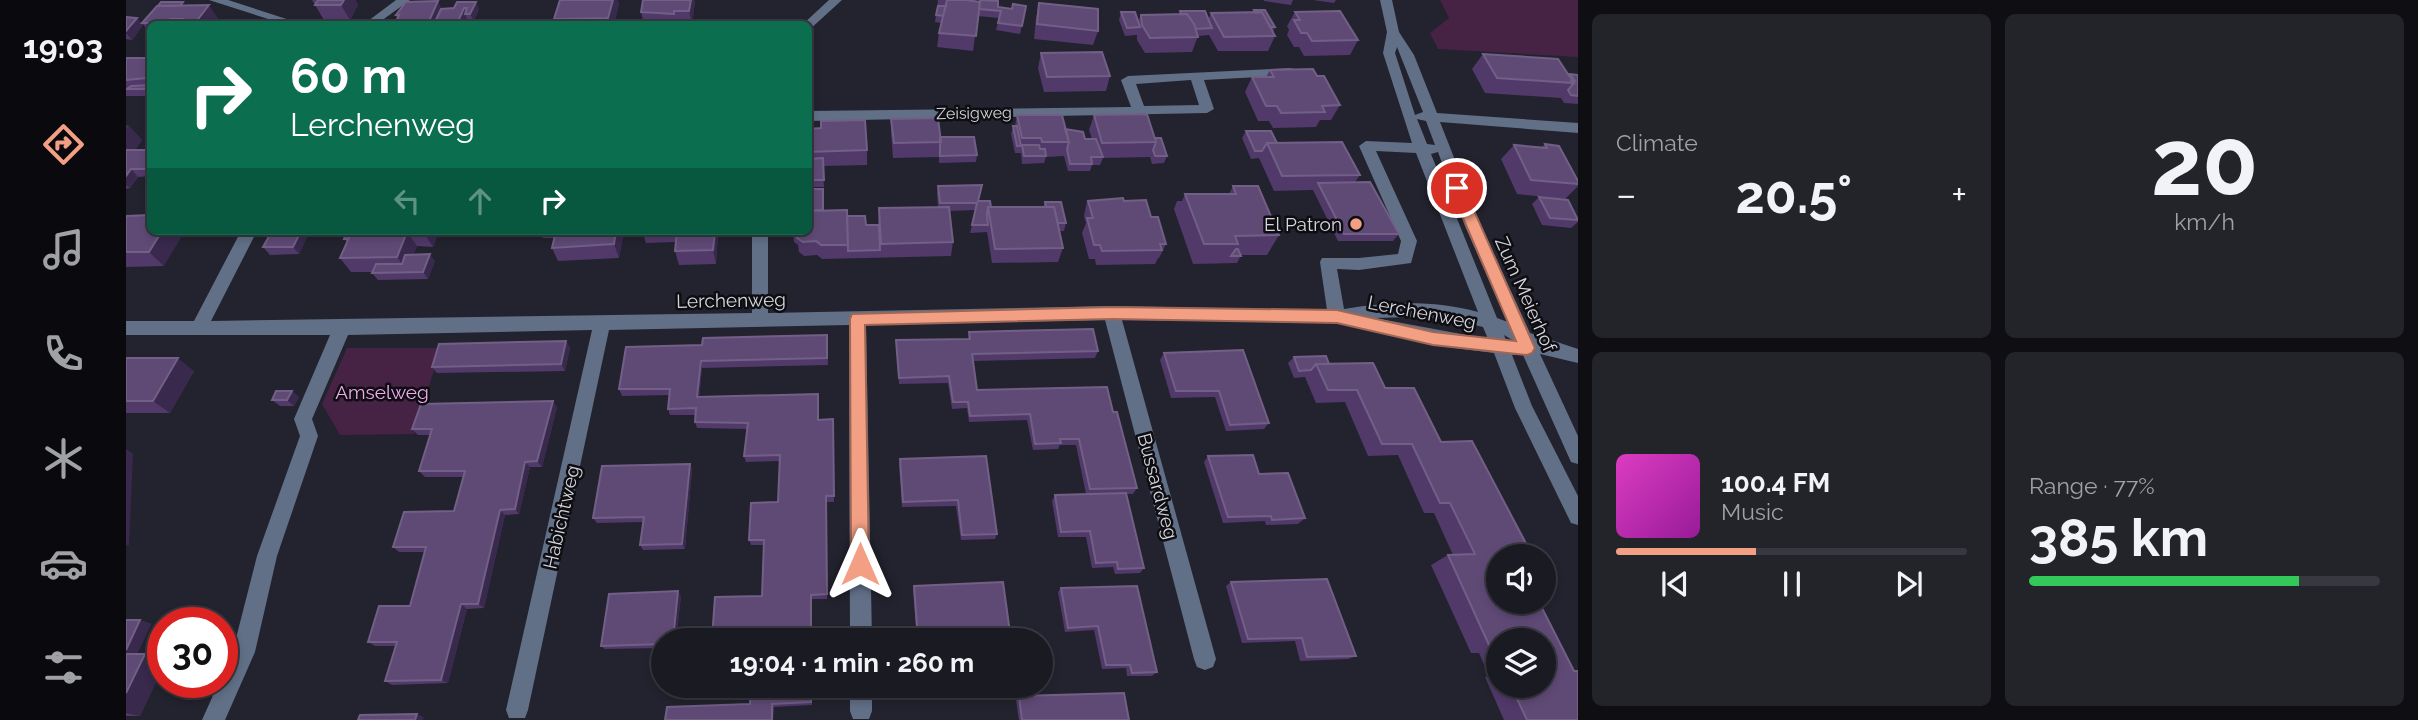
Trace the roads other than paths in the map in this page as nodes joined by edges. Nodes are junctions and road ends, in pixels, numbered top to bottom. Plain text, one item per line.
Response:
1 (215, 0) edge
2 (404, 0) edge
3 (836, 0) edge
4 (1386, 0) edge
5 (286, 21) edge
6 (374, 21) edge
7 (812, 23) edge
8 (1393, 32) junction
9 (1297, 72) edge
10 (1196, 76) junction
11 (1139, 111) junction
12 (1408, 114) junction
13 (812, 116) edge
14 (1430, 116) junction
15 (1578, 128) edge
16 (1421, 148) junction
17 (1442, 150) junction
18 (247, 235) edge
19 (760, 235) edge
20 (1112, 313) junction
21 (1337, 317) junction
22 (857, 319) junction
23 (760, 320) junction
24 (1489, 322) junction
25 (602, 323) junction
26 (126, 328) edge
27 (342, 328) junction
28 (198, 330) junction
29 (1524, 341) junction
30 (1498, 347) junction
31 (1578, 356) edge
32 (1578, 456) edge
33 (1578, 516) edge
34 (861, 628) edge
35 (1205, 659) dead end
36 (861, 698) edge
37 (517, 710) dead end
38 (861, 711) dead end
39 (213, 720) edge

1 - 5 street
2 - 6 street
3 - 7 street
4 - 8 street, Zum Meierhof
8 - 12 street, Zum Meierhof
8 - 14 street, Zum Meierhof
9 - 10 street
10 - 11 street
10 - 11 street, Zeisigweg
11 - 13 street, Zeisigweg
12 - 14 street
12 - 16 street, Zum Meierhof
14 - 15 street
14 - 17 street, Zum Meierhof
16 - 17 street
16 - 21 street
16 - 24 street, Zum Meierhof
17 - 29 street, Zum Meierhof
18 - 28 street
19 - 23 street
20 - 21 street, Lerchenweg
20 - 22 street, Lerchenweg
20 - 35 street, Bussardweg
21 - 24 street, Lerchenweg
21 - 30 street, Lerchenweg
22 - 23 street, Lerchenweg
22 - 34 street
23 - 25 street, Lerchenweg
24 - 29 street, Lerchenweg
24 - 30 street, Zum Meierhof
25 - 27 street, Lerchenweg
25 - 37 street, Habichtweg
26 - 28 street, Lerchenweg
27 - 28 street, Lerchenweg
27 - 39 street
29 - 30 street, Lerchenweg
29 - 31 street, Lerchenweg
29 - 32 street, Zum Meierhof
30 - 33 street, Zum Meierhof
36 - 38 street

